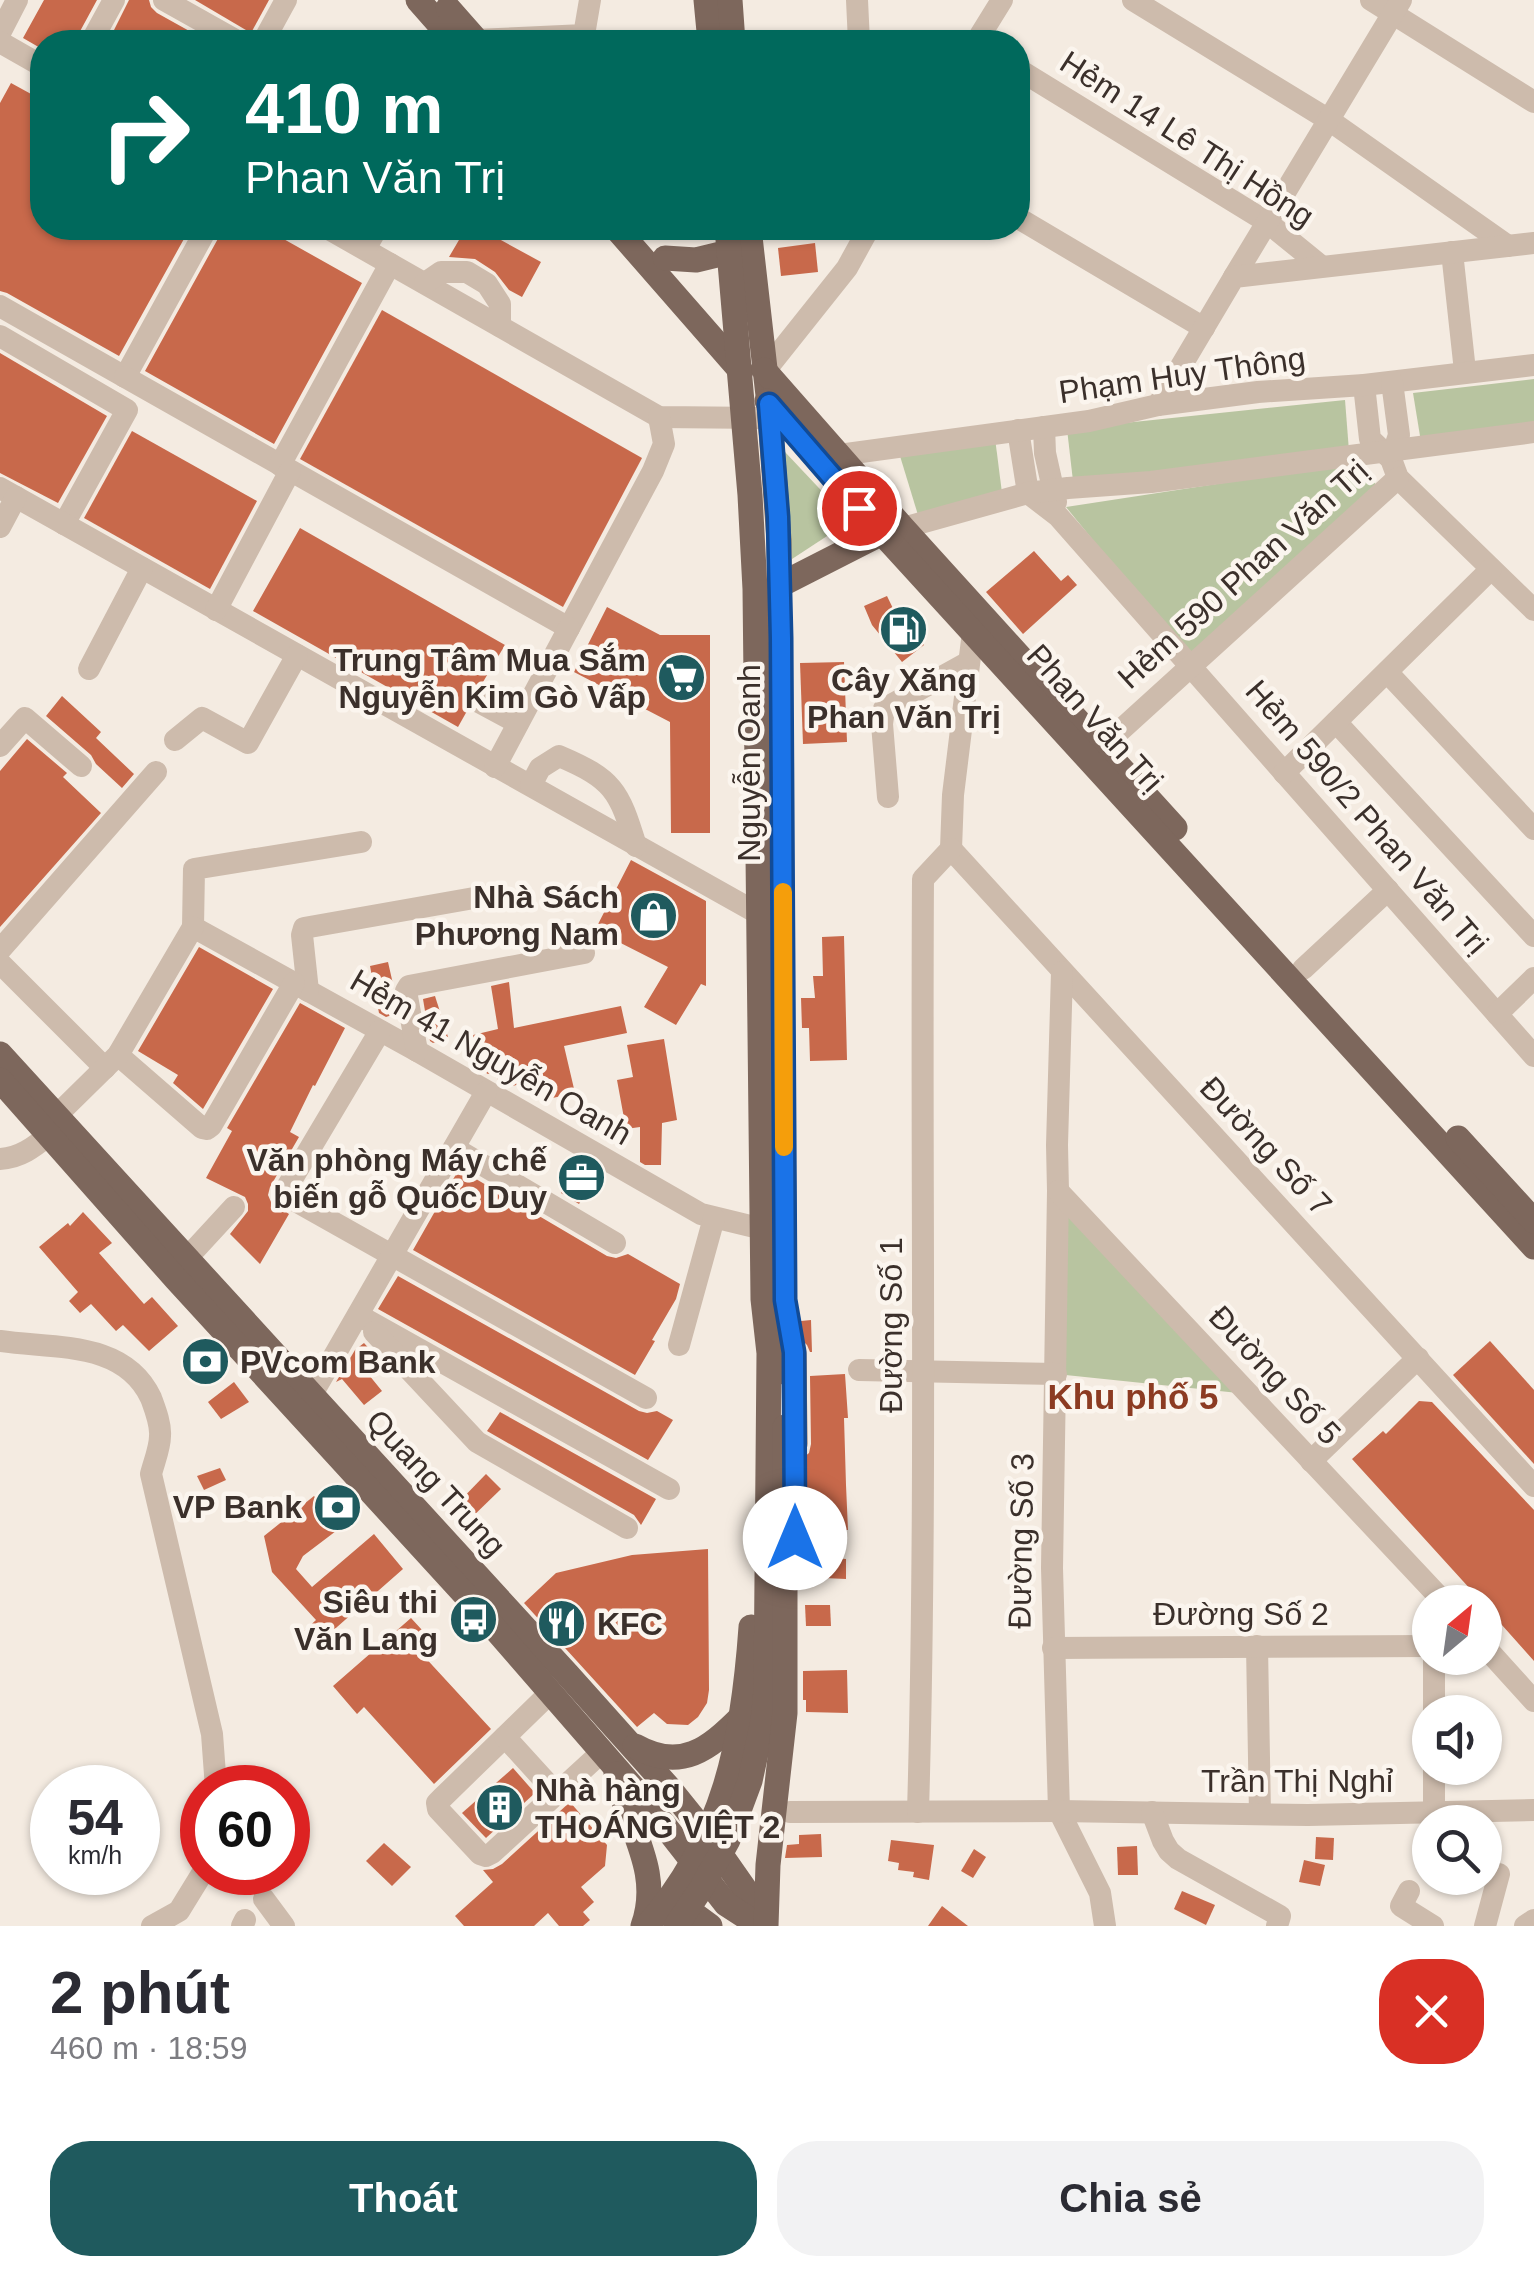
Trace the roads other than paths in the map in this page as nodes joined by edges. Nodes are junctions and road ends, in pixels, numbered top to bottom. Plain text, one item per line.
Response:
1 (18, 0) edge
2 (114, 0) edge
3 (164, 0) edge
4 (286, 0) edge
5 (418, 0) edge
6 (441, 0) edge
7 (590, 0) edge
8 (706, 0) edge
9 (730, 0) edge
10 (1002, 0) edge
11 (1133, 0) edge
12 (1371, 0) edge
13 (1396, 7) edge
14 (98, 30) edge
15 (218, 30) edge
16 (270, 30) edge
17 (454, 30) edge
18 (461, 30) edge
19 (585, 30) edge
20 (709, 30) edge
21 (732, 30) edge
22 (983, 30) edge
23 (0, 32) edge
24 (0, 42) edge
25 (30, 59) edge
26 (1030, 76) edge
27 (1534, 102) edge
28 (1328, 120) junction
29 (1267, 222) junction
30 (1030, 225) edge
31 (200, 240) edge
32 (348, 240) edge
33 (371, 240) edge
34 (627, 240) edge
35 (649, 240) edge
36 (728, 240) edge
37 (749, 240) edge
38 (863, 240) edge
39 (1534, 244) edge
40 (1508, 246) junction
41 (365, 250) junction
42 (1452, 252) junction
43 (665, 258) junction
44 (390, 264) junction
45 (1320, 266) junction
46 (1234, 277) junction
47 (0, 306) edge
48 (1204, 328) junction
49 (0, 336) edge
50 (736, 340) junction
51 (1534, 365) edge
52 (752, 370) junction
53 (1465, 371) junction
54 (125, 377) junction
55 (1392, 382) junction
56 (1364, 385) junction
57 (1158, 405) junction
58 (769, 411) junction
59 (660, 417) junction
60 (744, 418) junction
61 (1044, 427) junction
62 (1018, 430) junction
63 (1534, 432) edge
64 (839, 455) junction
65 (1392, 460) junction
66 (285, 468) junction
67 (1054, 490) junction
68 (8, 493) edge
69 (1028, 493) junction
70 (1058, 516) junction
71 (64, 524) junction
72 (0, 527) edge
73 (893, 531) junction
74 (142, 568) junction
75 (1491, 569) junction
76 (780, 585) junction
77 (216, 610) junction
78 (1534, 610) edge
79 (569, 628) junction
80 (972, 632) junction
81 (297, 655) junction
82 (969, 662) junction
83 (1191, 666) junction
84 (89, 668) dead end
85 (1387, 672) junction
86 (479, 702) dead end
87 (1336, 722) junction
88 (518, 724) junction
89 (175, 740) dead end
90 (0, 746) edge
91 (1095, 753) junction
92 (81, 766) dead end
93 (495, 766) junction
94 (156, 772) dead end
95 (1284, 773) junction
96 (532, 785) junction
97 (888, 797) dead end
98 (1534, 829) edge
99 (361, 842) dead end
100 (636, 846) junction
101 (951, 850) junction
102 (1388, 890) junction
103 (492, 895) dead end
104 (759, 914) junction
105 (193, 927) junction
106 (1534, 936) edge
107 (0, 950) edge
108 (584, 953) dead end
109 (0, 964) edge
110 (1303, 970) junction
111 (1062, 972) junction
112 (1534, 978) edge
113 (301, 987) junction
114 (1497, 1014) junction
115 (380, 1031) junction
116 (417, 1051) junction
117 (1533, 1053) edge
118 (0, 1054) edge
119 (112, 1062) junction
120 (0, 1080) edge
121 (486, 1092) junction
122 (53, 1126) junction
123 (454, 1148) junction
124 (0, 1159) edge
125 (1058, 1191) junction
126 (234, 1206) dead end
127 (714, 1218) junction
128 (1534, 1220) edge
129 (763, 1229) junction
130 (616, 1242) dead end
131 (1534, 1247) edge
132 (391, 1256) junction
133 (185, 1267) junction
134 (774, 1299) junction
135 (358, 1315) junction
136 (0, 1341) edge
137 (679, 1345) dead end
138 (777, 1353) junction
139 (1418, 1358) junction
140 (859, 1370) dead end
141 (924, 1370) junction
142 (1056, 1374) junction
143 (466, 1375) junction
144 (311, 1396) junction
145 (646, 1398) dead end
146 (446, 1410) junction
147 (1311, 1461) junction
148 (1534, 1486) edge
149 (670, 1489) dead end
150 (627, 1528) dead end
151 (1428, 1585) edge
152 (1256, 1646) junction
153 (1412, 1646) edge
154 (1053, 1648) junction
155 (1502, 1666) edge
156 (560, 1684) junction
157 (1534, 1702) edge
158 (741, 1716) junction
159 (506, 1737) junction
160 (615, 1752) junction
161 (736, 1754) junction
162 (796, 1760) junction
163 (214, 1765) edge
164 (557, 1794) junction
165 (720, 1804) junction
166 (1534, 1810) edge
167 (1059, 1811) junction
168 (1502, 1811) edge
169 (790, 1812) junction
170 (918, 1812) junction
171 (1152, 1812) junction
172 (1412, 1813) edge
173 (1260, 1814) junction
174 (707, 1835) junction
175 (694, 1860) junction
176 (1410, 1891) dead end
177 (189, 1895) edge
178 (1493, 1895) edge
179 (735, 1896) junction
180 (264, 1899) dead end
181 (1534, 1920) edge
182 (1098, 1922) edge
183 (656, 1923) edge
184 (152, 1926) edge
185 (284, 1926) edge
186 (710, 1926) edge
187 (765, 1926) edge
188 (1276, 1926) edge
189 (1432, 1926) edge
190 (1485, 1926) edge
191 (1525, 1926) edge

1 - 23 street
2 - 14 street
3 - 15 street
4 - 16 street
5 - 17 main road
6 - 18 main road
7 - 19 street
8 - 20 main road
9 - 21 main road
10 - 22 street
11 - 28 street
12 - 13 street
13 - 27 street
13 - 28 street
24 - 25 street
26 - 29 street, Hẻm 14 Lê Thị Hồng
28 - 29 street
28 - 40 street
29 - 45 street, Hẻm 14 Lê Thị Hồng
29 - 46 street
30 - 48 street
31 - 54 street
32 - 41 street
33 - 41 street
34 - 52 main road, Phan Văn Trị
35 - 43 main road
36 - 43 main road
36 - 50 main road, Nguyễn Oanh
37 - 52 main road, Nguyễn Oanh
38 - 52 street
39 - 40 street
40 - 42 street
41 - 44 street
42 - 45 street
42 - 53 street
43 - 50 main road
44 - 59 street
44 - 66 street
45 - 46 street
46 - 48 street
47 - 54 street
48 - 57 street
49 - 71 street
50 - 52 main road, Nguyễn Oanh
51 - 53 street, Phạm Huy Thông
52 - 58 main road, Nguyễn Oanh
52 - 60 main road, Nguyễn Oanh
52 - 64 main road, Phan Văn Trị
53 - 55 street, Phạm Huy Thông
54 - 66 street
55 - 56 street, Phạm Huy Thông
55 - 65 street
56 - 57 street, Phạm Huy Thông
56 - 65 street
57 - 61 street, Phạm Huy Thông
58 - 60 street
58 - 73 main road, Phan Văn Trị
58 - 76 main road, Nguyễn Oanh
59 - 60 street
59 - 79 street
60 - 104 main road, Nguyễn Oanh
61 - 62 street, Phạm Huy Thông
61 - 67 street
62 - 64 street, Phạm Huy Thông
62 - 69 street
63 - 65 street
64 - 73 main road, Phan Văn Trị
65 - 67 street
65 - 75 street
65 - 83 street, Hẻm 590 Phan Văn Trị
66 - 77 street
66 - 79 street
67 - 69 street
67 - 70 street
68 - 71 street
68 - 72 street
69 - 70 street, Hẻm 590/2 Phan Văn Trị
69 - 73 street
70 - 83 street, Hẻm 590/2 Phan Văn Trị
71 - 74 street
73 - 76 main road
73 - 80 main road, Phan Văn Trị
73 - 91 main road, Phan Văn Trị
74 - 77 street
74 - 84 street
75 - 78 street
75 - 85 street
76 - 134 main road, Nguyễn Oanh
77 - 81 street
79 - 88 street
80 - 82 street
80 - 91 main road, Phan Văn Trị
81 - 89 street
81 - 93 street
82 - 97 street
82 - 101 street
83 - 91 street, Hẻm 590 Phan Văn Trị
83 - 95 street, Hẻm 590/2 Phan Văn Trị
85 - 87 street
85 - 98 street
86 - 88 street
87 - 95 street
87 - 106 street
88 - 93 street
90 - 92 street
91 - 110 main road, Phan Văn Trị
91 - 131 main road, Phan Văn Trị
93 - 96 street
94 - 107 street
95 - 102 street, Hẻm 590/2 Phan Văn Trị
96 - 100 street
96 - 100 street
99 - 105 street
100 - 104 street
101 - 111 street, Đường Số 7
101 - 141 street, Đường Số 1
102 - 110 street
102 - 114 street, Hẻm 590/2 Phan Văn Trị
103 - 113 street
104 - 129 main road, Nguyễn Oanh
105 - 113 street, Hẻm 41 Nguyễn Oanh
105 - 119 street
108 - 116 street
109 - 119 street
110 - 128 main road, Phan Văn Trị
111 - 125 street, Đường Số 3
111 - 139 street, Đường Số 7
112 - 114 street
113 - 115 street, Hẻm 41 Nguyễn Oanh
113 - 119 street
114 - 117 street, Hẻm 590/2 Phan Văn Trị
115 - 116 street, Hẻm 41 Nguyễn Oanh
115 - 132 street
116 - 121 street, Hẻm 41 Nguyễn Oanh
118 - 122 main road, Quang Trung
119 - 122 street
120 - 122 main road, Quang Trung
121 - 123 street
121 - 127 street, Hẻm 41 Nguyễn Oanh
122 - 124 street
122 - 133 main road, Quang Trung
123 - 130 street
123 - 132 street
125 - 142 street, Đường Số 3
125 - 147 street, Đường Số 5
126 - 133 street
127 - 129 street, Hẻm 41 Nguyễn Oanh
127 - 137 street
129 - 134 main road, Nguyễn Oanh
132 - 135 street
132 - 145 street
133 - 144 main road, Quang Trung
133 - 156 main road, Quang Trung
134 - 138 main road, Nguyễn Oanh
134 - 158 main road, Nguyễn Oanh
134 - 162 main road, Nguyễn Oanh
135 - 143 street
135 - 144 street
135 - 146 street
136 - 163 street
138 - 183 main road
138 - 187 main road
139 - 147 street
139 - 148 street, Đường Số 7
140 - 141 street
141 - 142 street
141 - 170 street, Đường Số 1
142 - 154 street, Đường Số 3
143 - 146 street
143 - 149 street
144 - 156 main road, Quang Trung
146 - 150 street
147 - 151 street, Đường Số 5
152 - 153 street, Đường Số 2
152 - 154 street, Đường Số 2
152 - 173 street
154 - 167 street, Đường Số 3
155 - 157 street
156 - 159 street
156 - 160 main road, Quang Trung
158 - 160 main road
158 - 161 main road, Nguyễn Oanh
159 - 164 street
159 - 164 street
160 - 164 street
160 - 174 main road, Quang Trung
160 - 175 main road, Quang Trung
160 - 183 main road
161 - 162 main road
161 - 165 main road, Nguyễn Oanh
162 - 169 main road, Nguyễn Oanh
165 - 169 main road
165 - 174 main road, Nguyễn Oanh
166 - 168 street, Trần Thị Nghỉ
167 - 170 street, Trần Thị Nghỉ
167 - 171 street, Trần Thị Nghỉ
167 - 182 street
169 - 170 street
169 - 187 main road, Nguyễn Oanh
171 - 173 street, Trần Thị Nghỉ
171 - 188 street
172 - 173 street, Trần Thị Nghỉ
174 - 175 main road, Nguyễn Oanh
174 - 179 main road, Quang Trung
175 - 179 main road, Quang Trung
175 - 183 main road, Nguyễn Oanh
176 - 189 street
177 - 184 street
178 - 190 street
179 - 186 main road
179 - 187 main road, Quang Trung
180 - 185 street
181 - 191 street
183 - 186 main road

